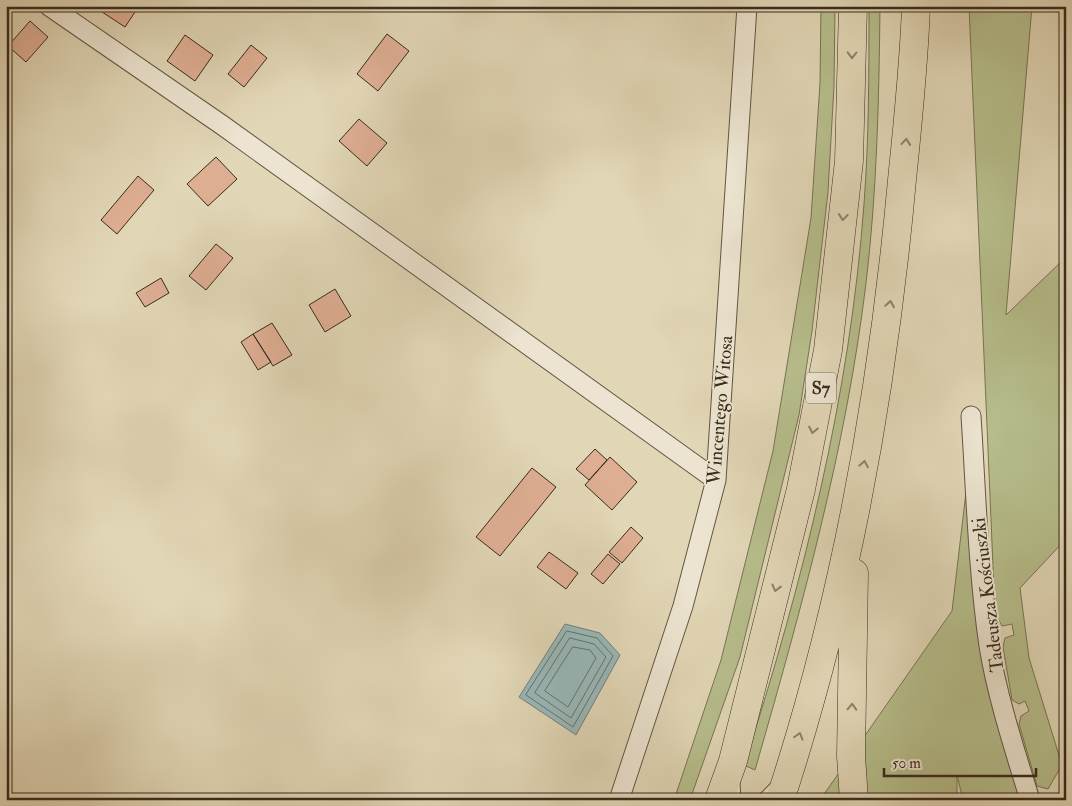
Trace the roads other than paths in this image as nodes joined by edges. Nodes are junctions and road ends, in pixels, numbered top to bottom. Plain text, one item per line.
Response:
1 (49, 6) edge
2 (747, 6) edge
3 (853, 6) edge
4 (916, 6) edge
5 (971, 416) dead end
6 (716, 480) junction
7 (855, 512) junction
8 (733, 761) junction
9 (790, 771) junction
10 (619, 800) edge
11 (719, 800) edge
12 (736, 800) edge
13 (761, 800) edge
14 (780, 800) edge
15 (854, 800) edge
16 (1030, 800) edge

1 - 6 street
2 - 6 street, Wincentego Witosa
3 -> 8 highway, S7
7 -> 4 highway
5 - 16 street, Tadeusza Kościuszki
6 - 10 street, Wincentego Witosa
9 -> 7 highway
15 -> 7 highway
8 - 11 highway, S7
8 - 12 lane
9 - 13 lane
9 - 14 highway

